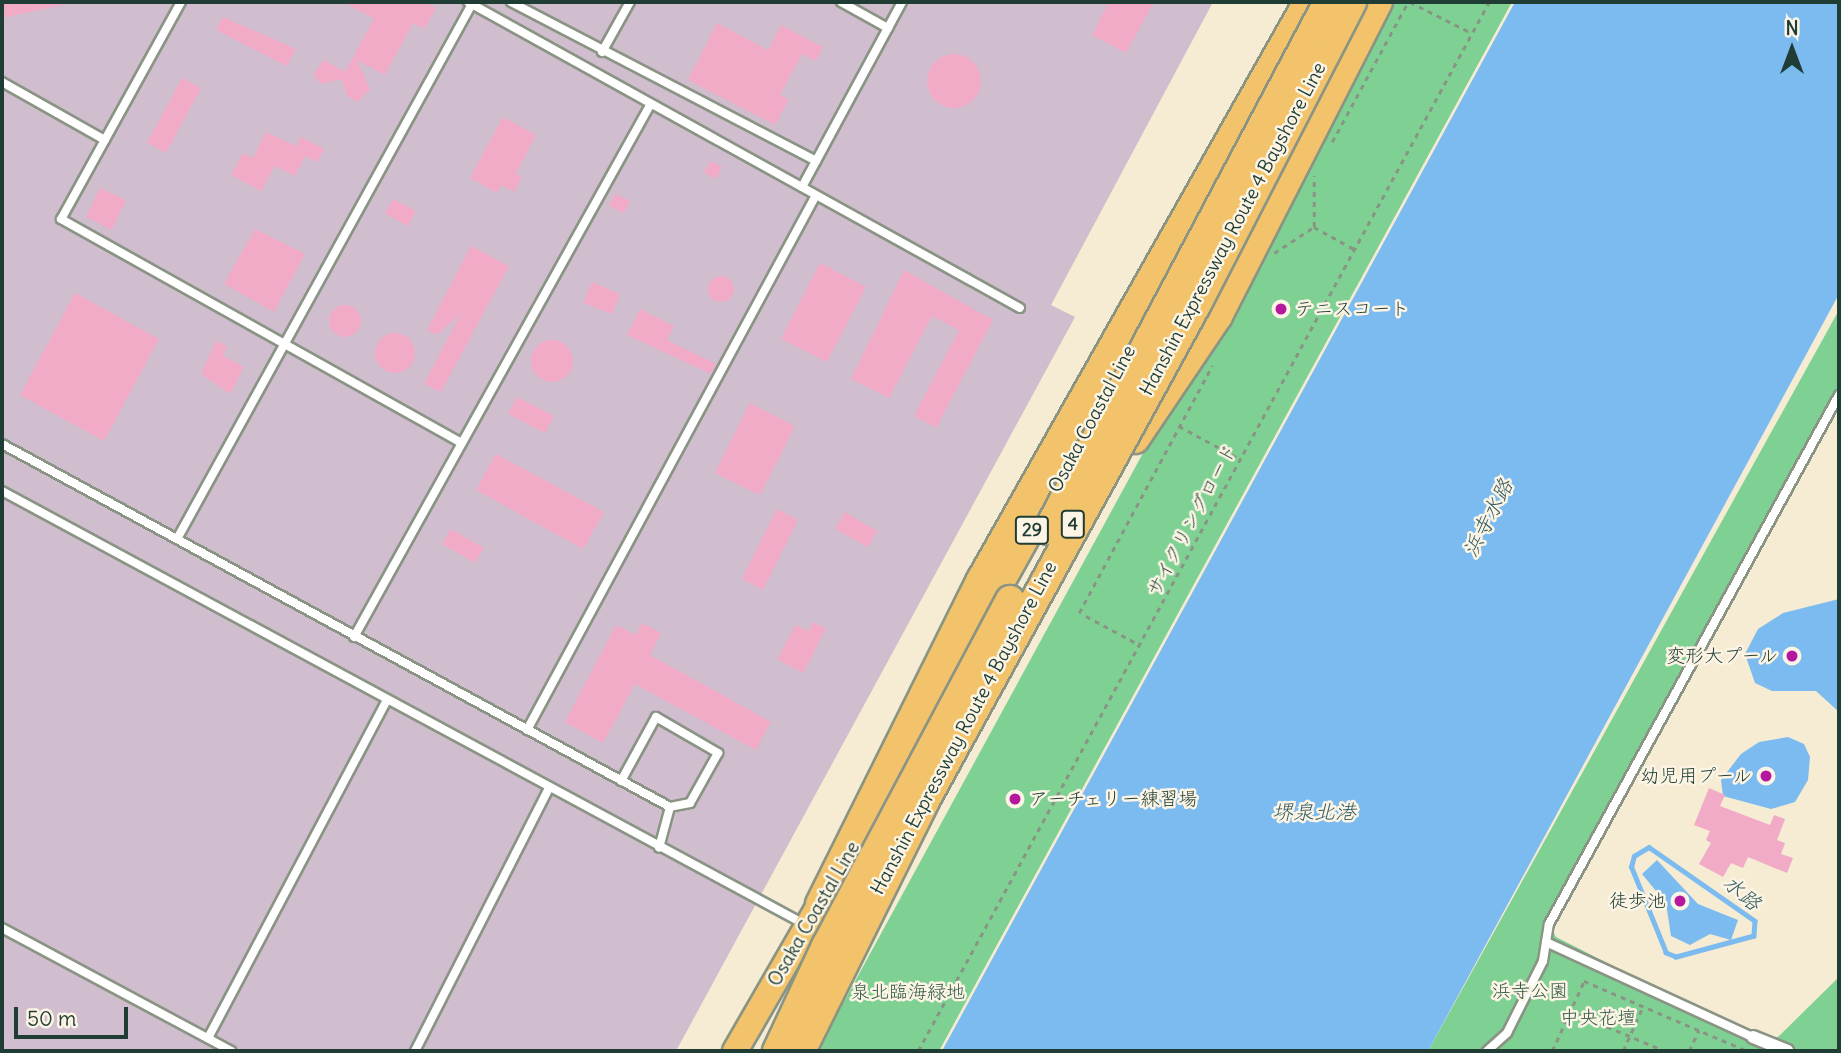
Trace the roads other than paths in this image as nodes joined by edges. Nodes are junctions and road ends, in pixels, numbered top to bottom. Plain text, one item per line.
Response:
1 (181, 2) edge
2 (510, 2) edge
3 (631, 2) edge
4 (841, 2) edge
5 (902, 2) edge
6 (1308, 2) edge
7 (1317, 2) edge
8 (1328, 2) edge
9 (1352, 2) edge
10 (1366, 2) edge
11 (1378, 2) edge
12 (470, 3) edge
13 (888, 28) junction
14 (603, 52) junction
15 (2, 82) edge
16 (649, 107) junction
17 (105, 140) junction
18 (816, 161) junction
19 (802, 187) junction
20 (815, 197) junction
21 (1020, 308) dead end
22 (288, 340) junction
23 (1839, 396) edge
24 (460, 442) junction
25 (1133, 442) junction
26 (2, 444) edge
27 (2, 491) edge
28 (177, 539) junction
29 (354, 637) junction
30 (387, 700) junction
31 (527, 730) junction
32 (621, 781) junction
33 (549, 788) junction
34 (670, 807) junction
35 (659, 848) junction
36 (817, 926) junction
37 (2, 928) edge
38 (1546, 942) junction
39 (1753, 1037) joint
40 (208, 1038) junction
41 (231, 1051) edge
42 (415, 1051) edge
43 (735, 1051) edge
44 (767, 1051) edge
45 (777, 1051) edge
46 (785, 1051) edge
47 (801, 1051) edge
48 (1487, 1051) edge
49 (1787, 1051) edge

1 - 17 lane
2 - 14 lane
3 - 14 lane
4 - 13 lane
5 - 13 lane
6 - 36 highway
7 - 36 main road, Osaka Coastal Line / 29
8 - 36 highway, Hanshin Expressway Route 4 Bayshore Line / 4, bridge
9 - 47 highway, Hanshin Expressway Route 4 Bayshore Line / 4, bridge
10 - 25 main road, Osaka Coastal Line / 29
11 - 25 highway
12 - 16 lane
12 - 22 lane
13 - 18 lane
14 - 18 lane
15 - 17 lane
16 - 19 lane
16 - 24 lane
17 - 22 lane
18 - 19 lane
19 - 20 lane
20 - 21 lane
20 - 31 lane
22 - 24 lane
22 - 28 lane
23 - 38 lane
24 - 29 lane
25 - 46 main road, Osaka Coastal Line / 29
26 - 28 lane
27 - 30 lane
28 - 29 lane
29 - 31 lane
30 - 33 lane
30 - 40 lane
31 - 32 lane
32 - 34 lane
32 - 34 lane
33 - 35 lane
33 - 42 lane
34 - 35 lane
35 - 36 lane
36 - 43 main road, Osaka Coastal Line / 29
36 - 44 highway, bridge
36 - 45 highway, Hanshin Expressway Route 4 Bayshore Line / 4, bridge
37 - 40 lane
38 - 39 lane
38 - 48 lane
39 - 49 street
40 - 41 lane

